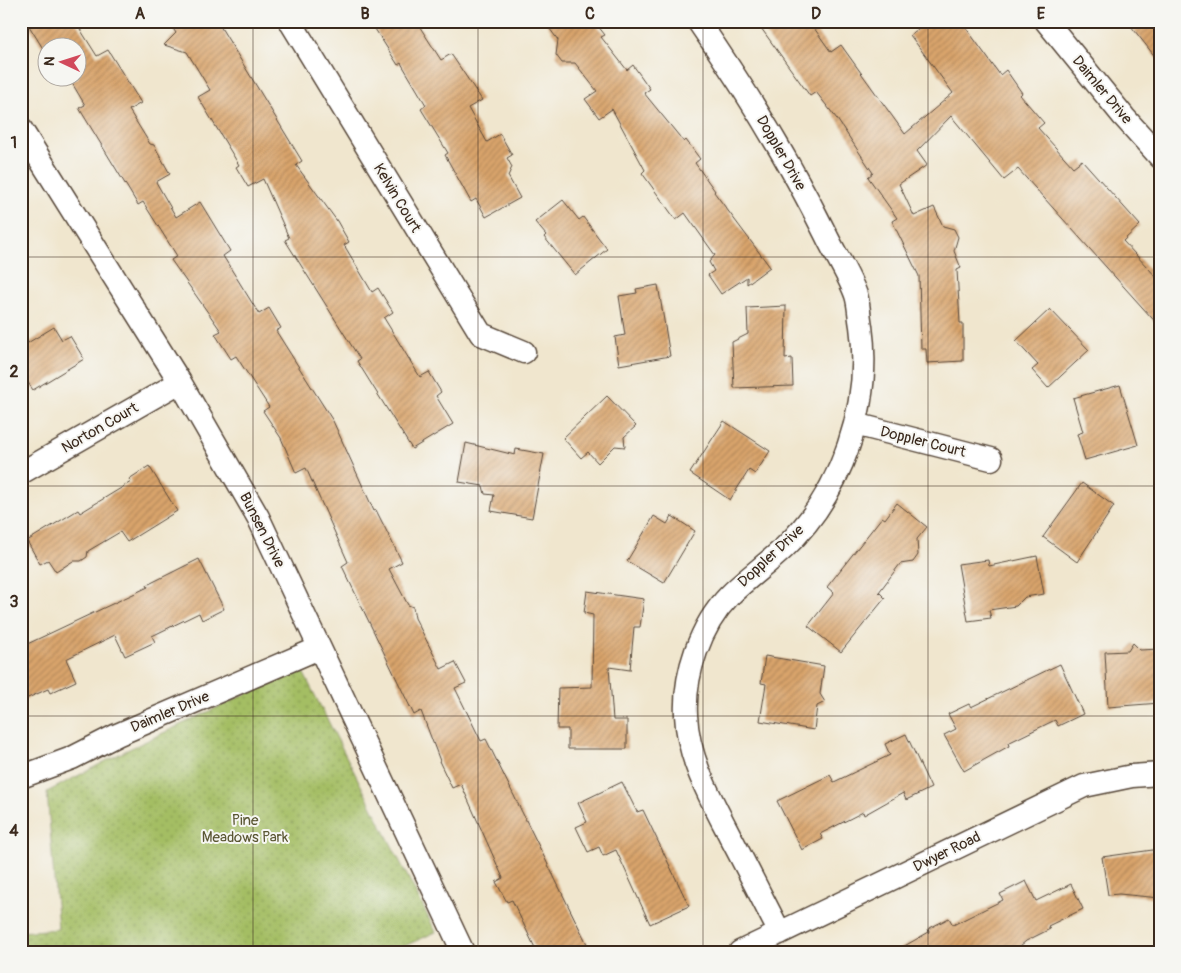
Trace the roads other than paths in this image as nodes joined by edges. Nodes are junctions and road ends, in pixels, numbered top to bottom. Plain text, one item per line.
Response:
1 (290, 21) edge
2 (698, 21) edge
3 (1046, 21) edge
4 (21, 129) edge
5 (1160, 157) edge
6 (524, 352) dead end
7 (180, 382) junction
8 (855, 424) junction
9 (992, 459) dead end
10 (21, 473) edge
11 (319, 648) junction
12 (1160, 774) edge
13 (21, 777) edge
14 (780, 932) junction
15 (463, 952) edge
16 (740, 952) edge

1 - 6 street, Kelvin Court
2 - 8 street, Doppler Drive
3 - 5 street, Daimler Drive
4 - 7 street, Bunsen Drive
7 - 10 street, Norton Court
7 - 11 street, Bunsen Drive
8 - 9 street, Doppler Court
8 - 14 street, Doppler Drive
11 - 13 street, Daimler Drive
11 - 15 street, Bunsen Drive
12 - 14 street, Dwyer Road
14 - 16 street, Dwyer Road

